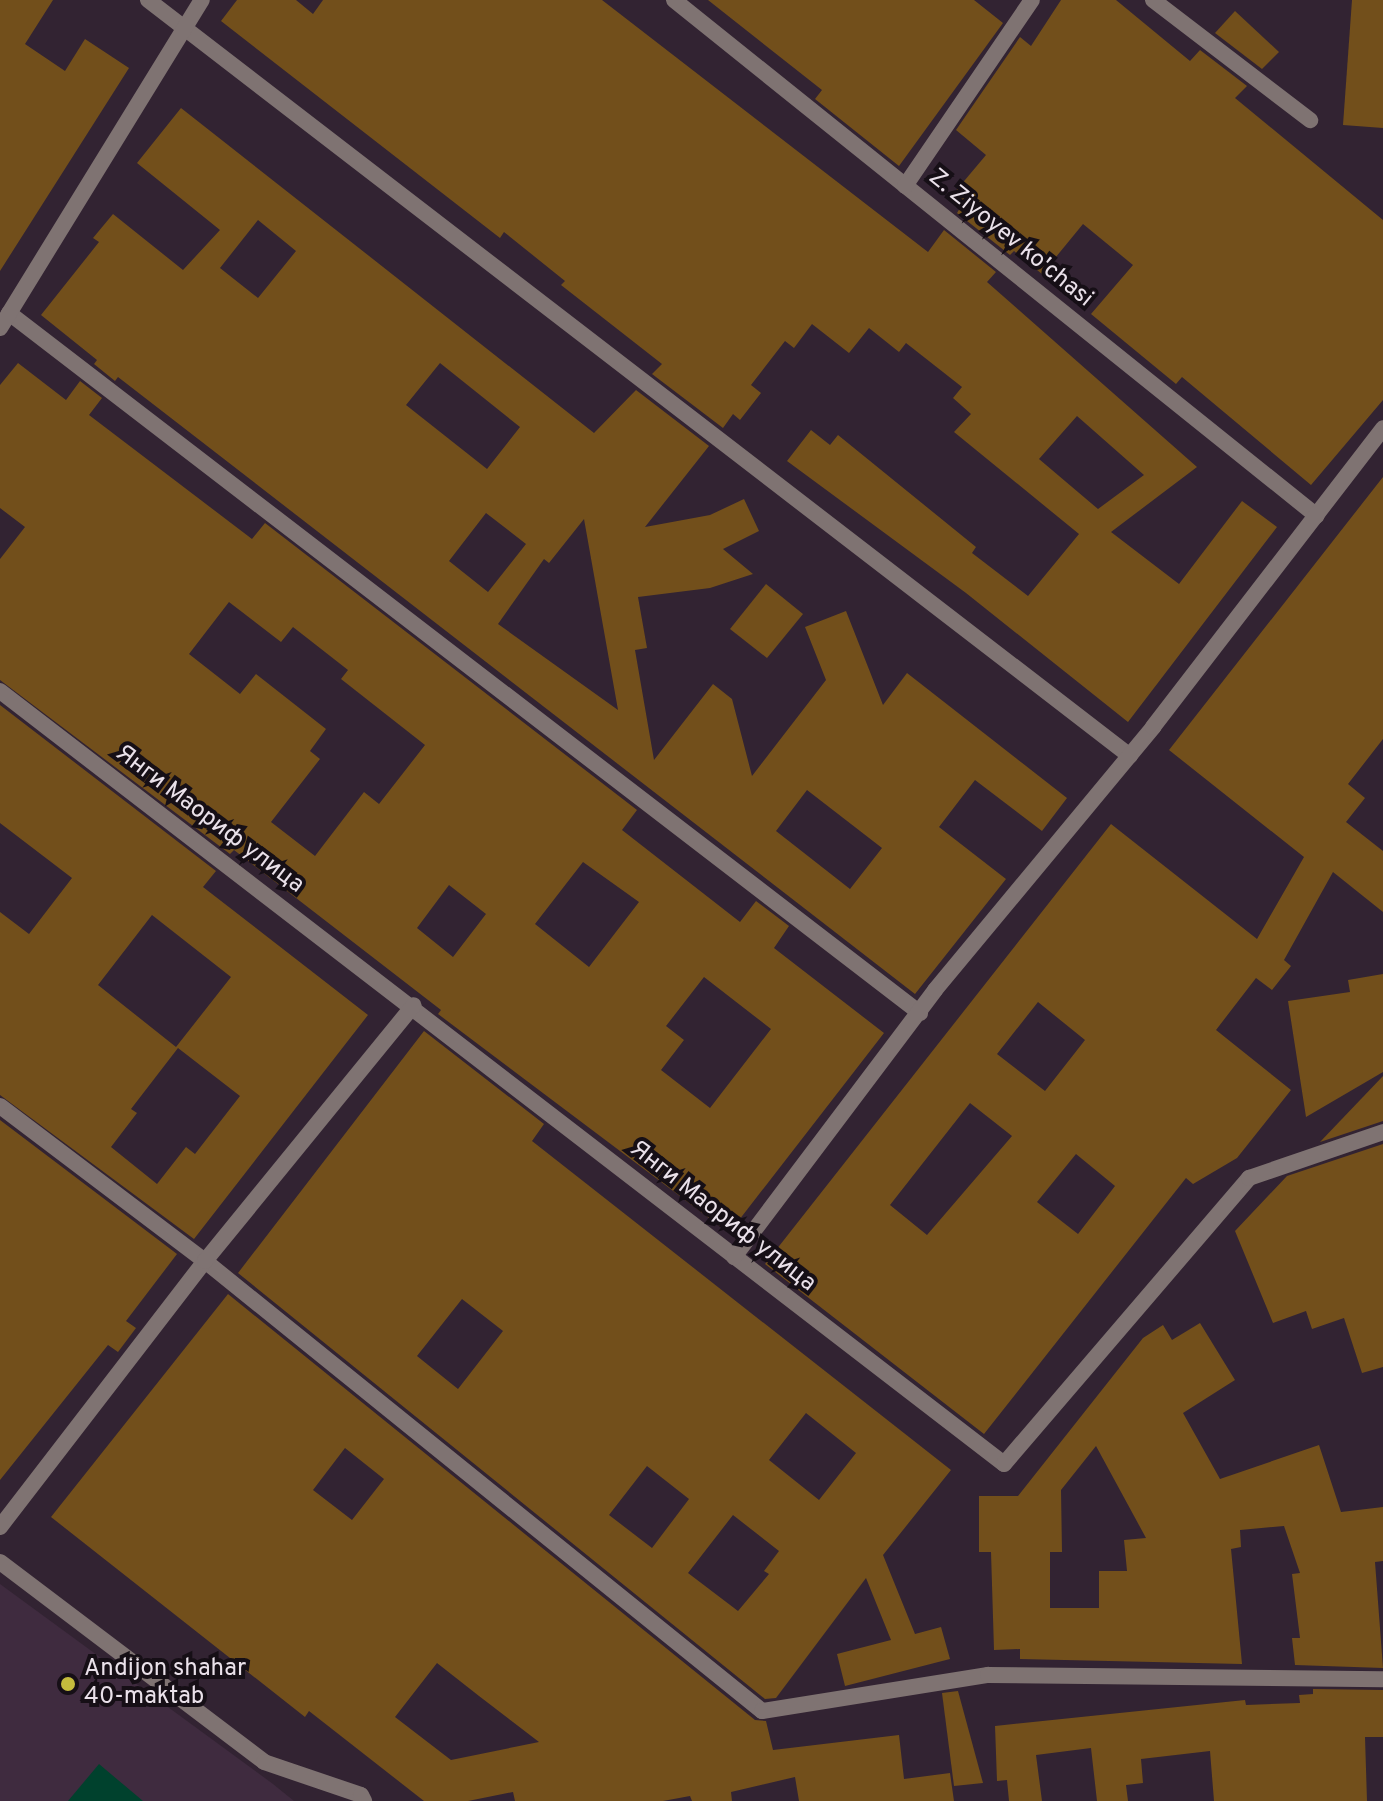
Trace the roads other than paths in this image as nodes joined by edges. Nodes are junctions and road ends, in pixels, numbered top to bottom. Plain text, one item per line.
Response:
1 (148, 0) edge
2 (202, 0) edge
3 (674, 0) edge
4 (1032, 0) edge
5 (1153, 0) edge
6 (186, 25) junction
7 (1310, 120) dead end
8 (905, 186) junction
9 (9, 313) junction
10 (0, 328) edge
11 (1383, 428) edge
12 (1317, 516) junction
13 (0, 691) edge
14 (1130, 756) junction
15 (414, 1005) junction
16 (920, 1013) junction
17 (0, 1106) edge
18 (1383, 1132) edge
19 (734, 1257) junction
20 (205, 1261) junction
21 (0, 1527) edge
22 (0, 1562) edge
23 (1383, 1679) edge
24 (364, 1801) edge

1 - 6 street
2 - 6 street
3 - 8 street, Z. Ziyoyev ko'chasi
4 - 8 street
5 - 7 street
6 - 9 street
6 - 14 street
8 - 12 street, Z. Ziyoyev ko'chasi
9 - 10 street
9 - 16 street
11 - 12 street
12 - 14 street
13 - 15 street, Янги Маориф улица
14 - 16 street
15 - 19 street, Янги Маориф улица
15 - 20 street
16 - 19 street
17 - 20 street
18 - 19 street, Янги Маориф улица
20 - 21 street
20 - 23 street
22 - 24 street

